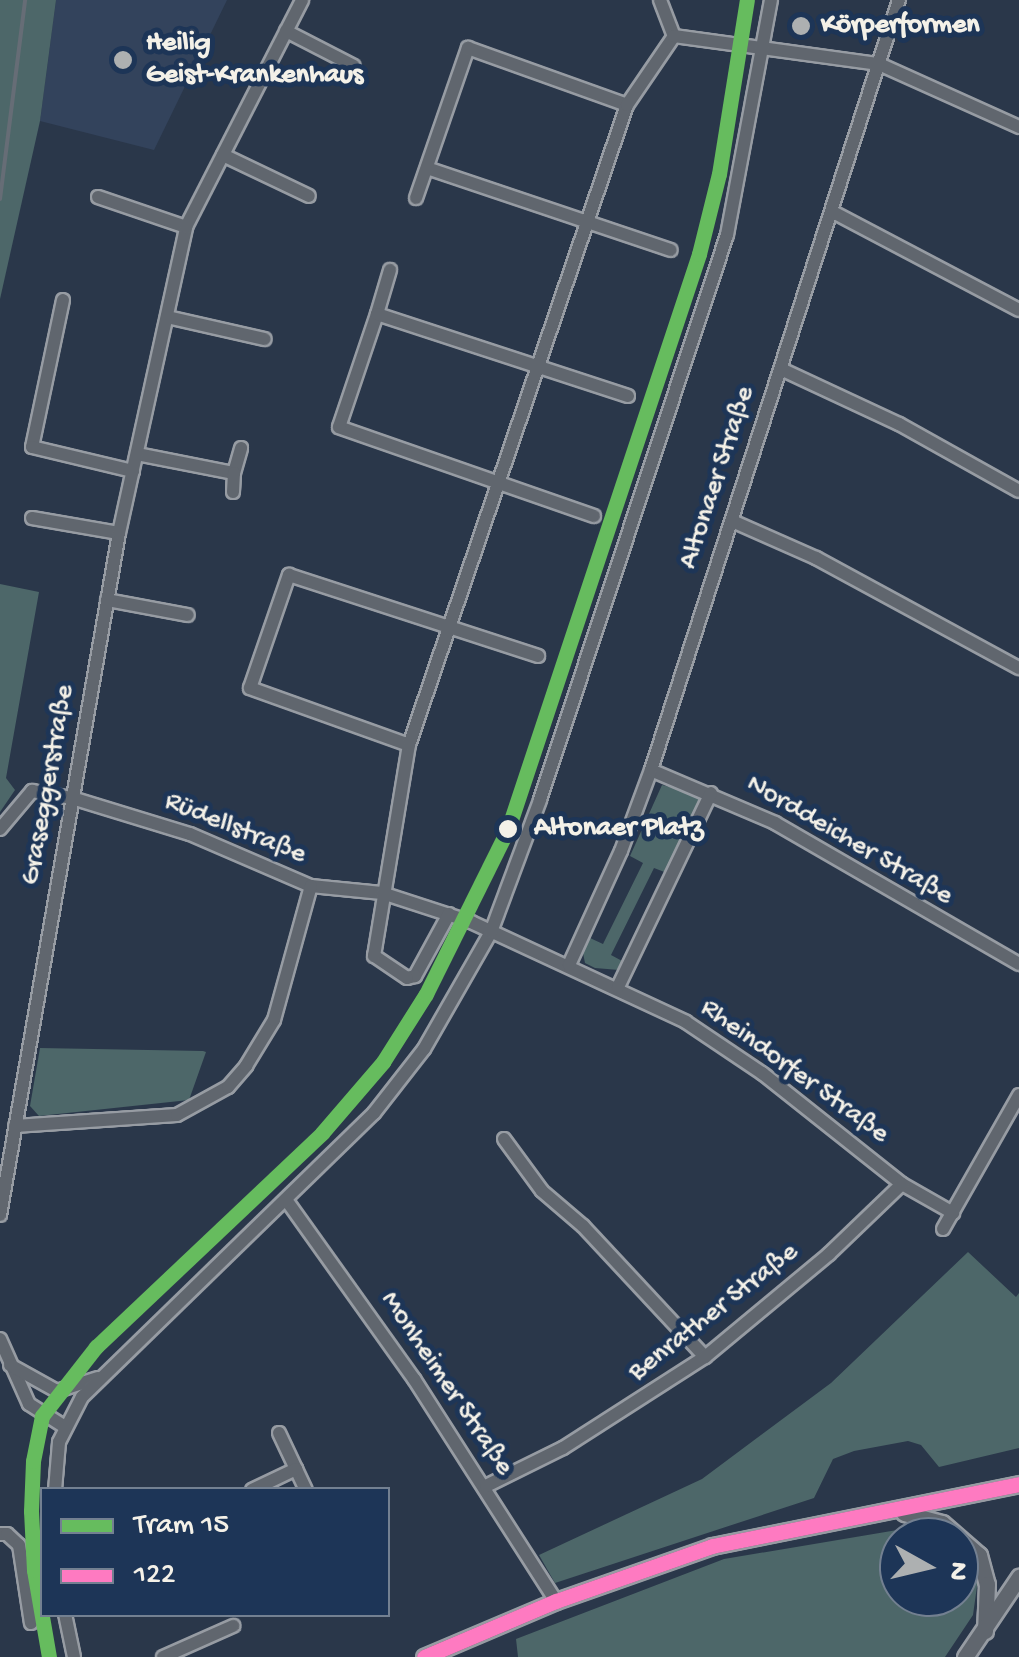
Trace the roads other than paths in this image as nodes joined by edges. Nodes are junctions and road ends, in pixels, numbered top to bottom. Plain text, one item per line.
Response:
1 (302, 0) edge
2 (660, 0) edge
3 (770, 0) edge
4 (898, 0) edge
5 (286, 31) junction
6 (674, 36) junction
7 (763, 48) junction
8 (879, 64) junction
9 (354, 66) dead end
10 (627, 105) junction
11 (1019, 127) edge
12 (223, 154) junction
13 (427, 168) junction
14 (309, 196) dead end
15 (98, 197) dead end
16 (416, 198) dead end
17 (833, 212) junction
18 (586, 221) junction
19 (186, 227) junction
20 (671, 250) dead end
21 (390, 270) dead end
22 (63, 300) dead end
23 (1019, 310) edge
24 (376, 314) junction
25 (166, 317) junction
26 (265, 339) dead end
27 (538, 366) junction
28 (781, 369) junction
29 (628, 396) dead end
30 (241, 448) dead end
31 (137, 454) junction
32 (133, 471) junction
33 (234, 473) junction
34 (497, 483) junction
35 (1019, 491) edge
36 (232, 492) dead end
37 (594, 516) dead end
38 (32, 518) dead end
39 (732, 521) junction
40 (119, 533) junction
41 (107, 600) junction
42 (188, 615) dead end
43 (448, 626) junction
44 (538, 656) dead end
45 (1019, 668) edge
46 (409, 746) junction
47 (650, 770) junction
48 (711, 793) junction
49 (72, 798) junction
50 (0, 829) edge
51 (311, 886) junction
52 (382, 892) junction
53 (449, 914) junction
54 (491, 932) junction
55 (1019, 964) edge
56 (569, 965) junction
57 (618, 987) junction
58 (1019, 1095) edge
59 (15, 1126) junction
60 (504, 1139) dead end
61 (902, 1184) junction
62 (286, 1201) junction
63 (952, 1213) junction
64 (0, 1216) edge
65 (943, 1229) dead end
66 (0, 1338) edge
67 (705, 1357) junction
68 (10, 1365) junction
69 (101, 1377) junction
70 (57, 1391) junction
71 (75, 1410) junction
72 (65, 1427) junction
73 (279, 1433) dead end
74 (296, 1469) junction
75 (1019, 1484) edge
76 (486, 1486) junction
77 (55, 1487) edge
78 (258, 1487) edge
79 (305, 1487) edge
80 (895, 1511) junction
81 (0, 1534) edge
82 (1019, 1577) edge
83 (1019, 1590) edge
84 (556, 1602) junction
85 (998, 1612) junction
86 (66, 1617) edge
87 (31, 1624) dead end
88 (234, 1626) dead end
89 (985, 1631) junction
90 (74, 1657) edge
91 (163, 1657) edge
92 (424, 1657) edge
93 (965, 1657) edge

1 - 5 street, Graseggerstraße
2 - 6 street
3 - 7 street
4 - 8 street, Altonaer Straße
5 - 9 street
5 - 12 street, Graseggerstraße
6 - 7 street
6 - 10 street
7 - 8 street
7 - 54 street
8 - 11 street
8 - 17 street, Altonaer Straße
10 - 13 street
10 - 18 street
12 - 14 street
12 - 19 street, Graseggerstraße
13 - 16 street
13 - 18 street
15 - 19 street
17 - 23 street
17 - 28 street, Altonaer Straße
18 - 20 street
18 - 27 street
19 - 25 street, Graseggerstraße
21 - 24 street
22 - 32 street
24 - 27 street
24 - 34 street
25 - 26 street
25 - 31 street, Graseggerstraße
27 - 29 street
27 - 34 street
28 - 35 street
28 - 39 street, Altonaer Straße
30 - 33 street
31 - 32 street, Graseggerstraße
31 - 33 street
32 - 40 street, Graseggerstraße
33 - 36 street
34 - 37 street
34 - 43 street
38 - 40 street
39 - 45 street
39 - 47 street, Altonaer Straße
40 - 41 street, Graseggerstraße
41 - 42 street
41 - 49 street, Graseggerstraße
43 - 44 street
43 - 46 street
43 - 46 street
46 - 52 street
47 - 48 street, Norddeicher Straße
47 - 56 street, Altonaer Straße
48 - 55 street, Norddeicher Straße
48 - 57 street
49 - 50 street, Rüdellstraße
49 - 51 street, Rüdellstraße
49 - 59 street, Graseggerstraße
51 - 52 street, Rüdellstraße
51 - 59 street
52 - 53 street, Rüdellstraße
52 - 53 street
53 - 54 street, Rüdellstraße
54 - 56 street, Rheindorfer Straße
54 - 62 street
56 - 57 street, Rheindorfer Straße
57 - 61 street, Rheindorfer Straße
58 - 63 street
59 - 64 street, Graseggerstraße
60 - 67 street
61 - 63 street, Rheindorfer Straße
61 - 67 street, Benrather Straße
62 - 69 street
62 - 76 street, Monheimer Straße
63 - 65 street
66 - 68 street
67 - 76 street, Benrather Straße
68 - 70 street
68 - 72 street
69 - 70 street
69 - 71 street
70 - 71 street
71 - 72 street
72 - 77 street
73 - 74 street
74 - 78 street
74 - 79 street
75 - 80 main road
76 - 84 street, Monheimer Straße
80 - 84 main road
80 - 89 main road
81 - 87 street
82 - 85 main road
83 - 85 main road
84 - 92 main road
85 - 89 main road
86 - 90 street
88 - 91 street
89 - 93 main road

